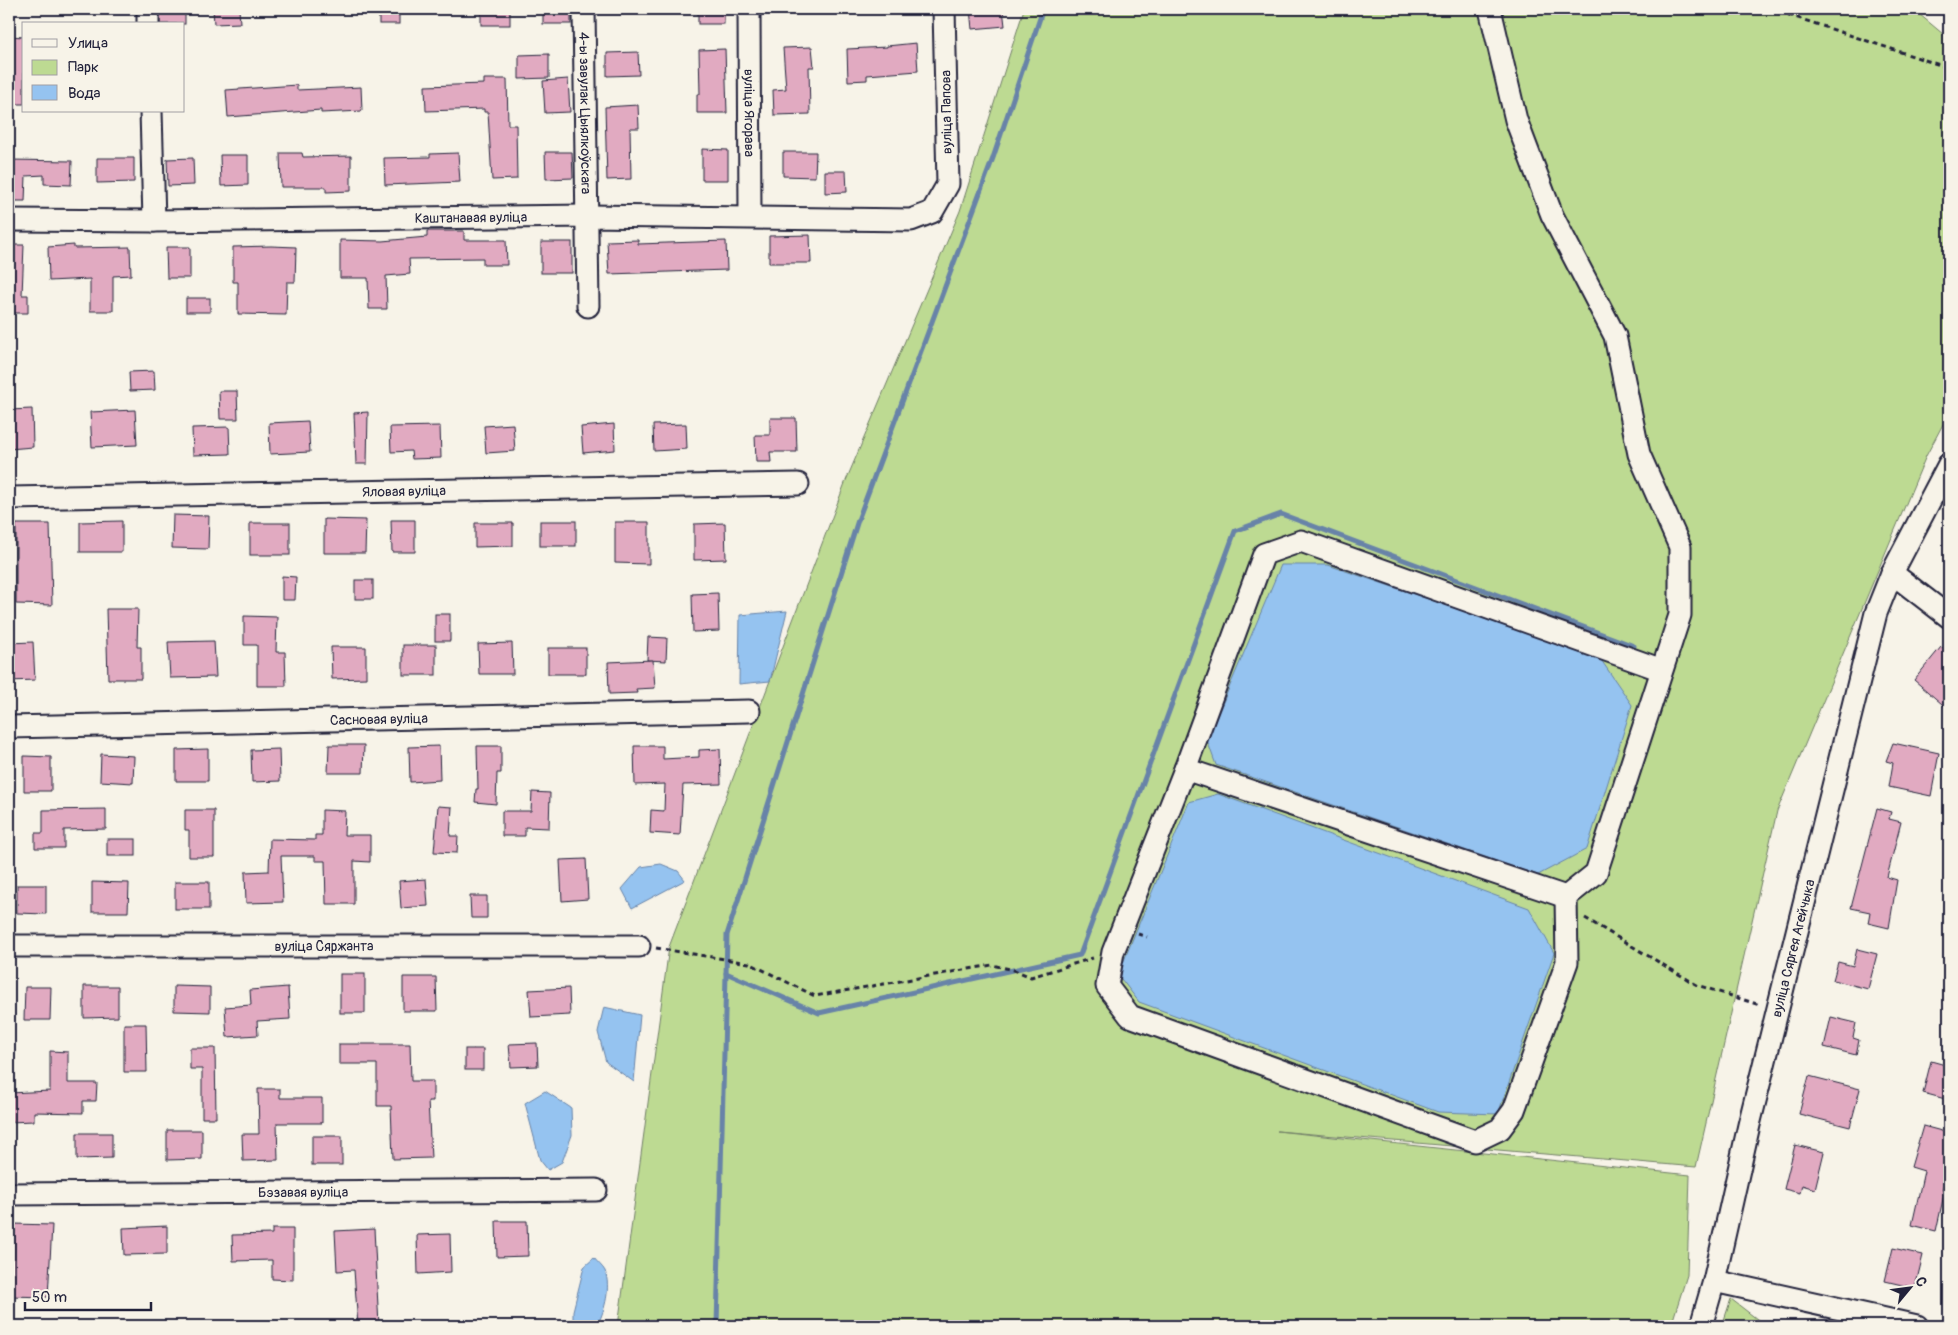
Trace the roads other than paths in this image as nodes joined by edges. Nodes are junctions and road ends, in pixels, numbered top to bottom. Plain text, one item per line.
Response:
1 (148, 9) edge
2 (584, 9) edge
3 (749, 9) edge
4 (944, 9) edge
5 (1490, 9) edge
6 (148, 22) edge
7 (150, 112) edge
8 (932, 212) joint
9 (588, 216) junction
10 (750, 217) junction
11 (9, 220) edge
12 (154, 221) junction
13 (588, 306) dead end
14 (1949, 464) edge
15 (798, 484) dead end
16 (9, 498) edge
17 (1892, 572) junction
18 (1949, 616) edge
19 (1662, 670) junction
20 (749, 711) dead end
21 (9, 727) edge
22 (1184, 769) junction
23 (1566, 902) junction
24 (9, 946) edge
25 (639, 946) road end
26 (596, 1190) dead end
27 (9, 1194) edge
28 (1714, 1282) junction
29 (1701, 1326) edge
30 (1918, 1326) edge

1 - 6 street
2 - 9 street, 4-ы завулак Цыялкоўскага
3 - 10 street, вуліца Ягорава
4 - 8 street, вуліца Папова
5 - 19 street
7 - 12 street
8 - 10 street, Каштанавая вуліца
9 - 10 street, Каштанавая вуліца
9 - 12 street, Каштанавая вуліца
9 - 13 street, 4-ы завулак Цыялкоўскага
11 - 12 street, Каштанавая вуліца
14 - 17 street, вуліца Сяргея Агейчыка
15 - 16 street, Яловая вуліца
17 - 18 street
17 - 28 street, вуліца Сяргея Агейчыка
19 - 22 street
19 - 23 street
20 - 21 street, Сасновая вуліца
22 - 23 street
22 - 23 street
24 - 25 street, вуліца Сяржанта
26 - 27 street, Бэзавая вуліца
28 - 29 street, вуліца Сяргея Агейчыка
28 - 30 street

